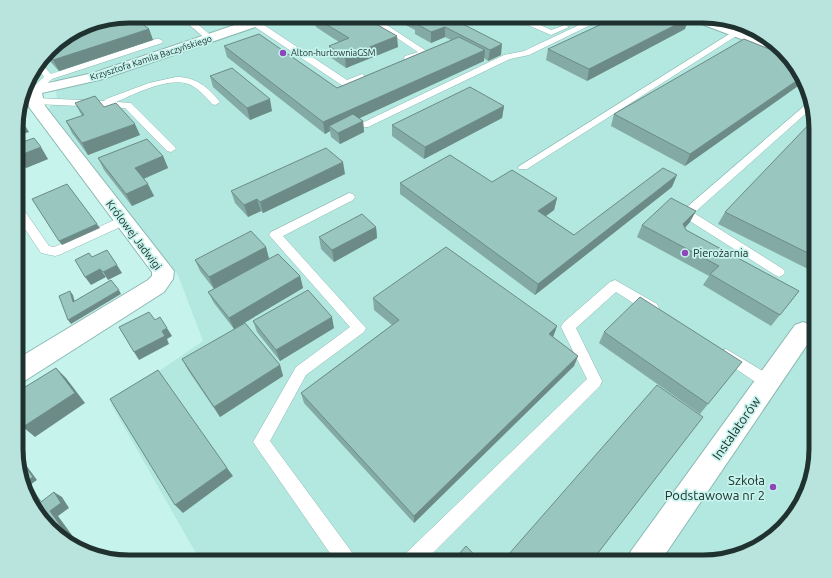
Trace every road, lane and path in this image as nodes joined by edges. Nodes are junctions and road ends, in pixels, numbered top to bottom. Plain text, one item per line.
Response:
1 (192, 23) edge
2 (255, 23) joint
3 (379, 23) edge
4 (530, 23) edge
5 (573, 23) edge
6 (590, 23) edge
7 (712, 23) edge
8 (737, 33) junction
9 (210, 38) junction
10 (764, 43) edge
11 (171, 51) junction
12 (403, 60) edge
13 (42, 68) edge
14 (367, 75) edge
15 (49, 77) junction
16 (32, 94) edge
17 (215, 102) dead end
18 (103, 104) junction
19 (806, 108) edge
20 (365, 125) dead end
21 (171, 149) dead end
22 (523, 167) dead end
23 (349, 197) dead end
24 (23, 217) edge
25 (125, 220) junction
26 (779, 272) dead end
27 (662, 315) edge
28 (803, 332) dead end
29 (715, 348) edge
30 (23, 368) edge
31 (768, 382) junction
32 (342, 555) edge
33 (418, 555) edge
34 (647, 555) edge

1 - 9 lane
2 - 9 street, Krzysztofa Kamila Baczyńskiego
2 - 14 lane
3 - 12 lane
4 - 5 lane
6 - 20 lane
7 - 8 street
8 - 10 street
8 - 22 lane
9 - 11 street, Krzysztofa Kamila Baczyńskiego
11 - 15 lane
11 - 16 street, Krzysztofa Kamila Baczyńskiego
13 - 15 lane
15 - 16 lane
16 - 18 lane
16 - 25 street, Królowej Jadwigi
17 - 18 lane
18 - 21 lane
19 - 26 lane
23 - 32 lane
24 - 25 lane
25 - 30 street, Królowej Jadwigi
27 - 33 lane
28 - 31 street, Instalatorów
29 - 31 lane
31 - 34 street, Instalatorów

